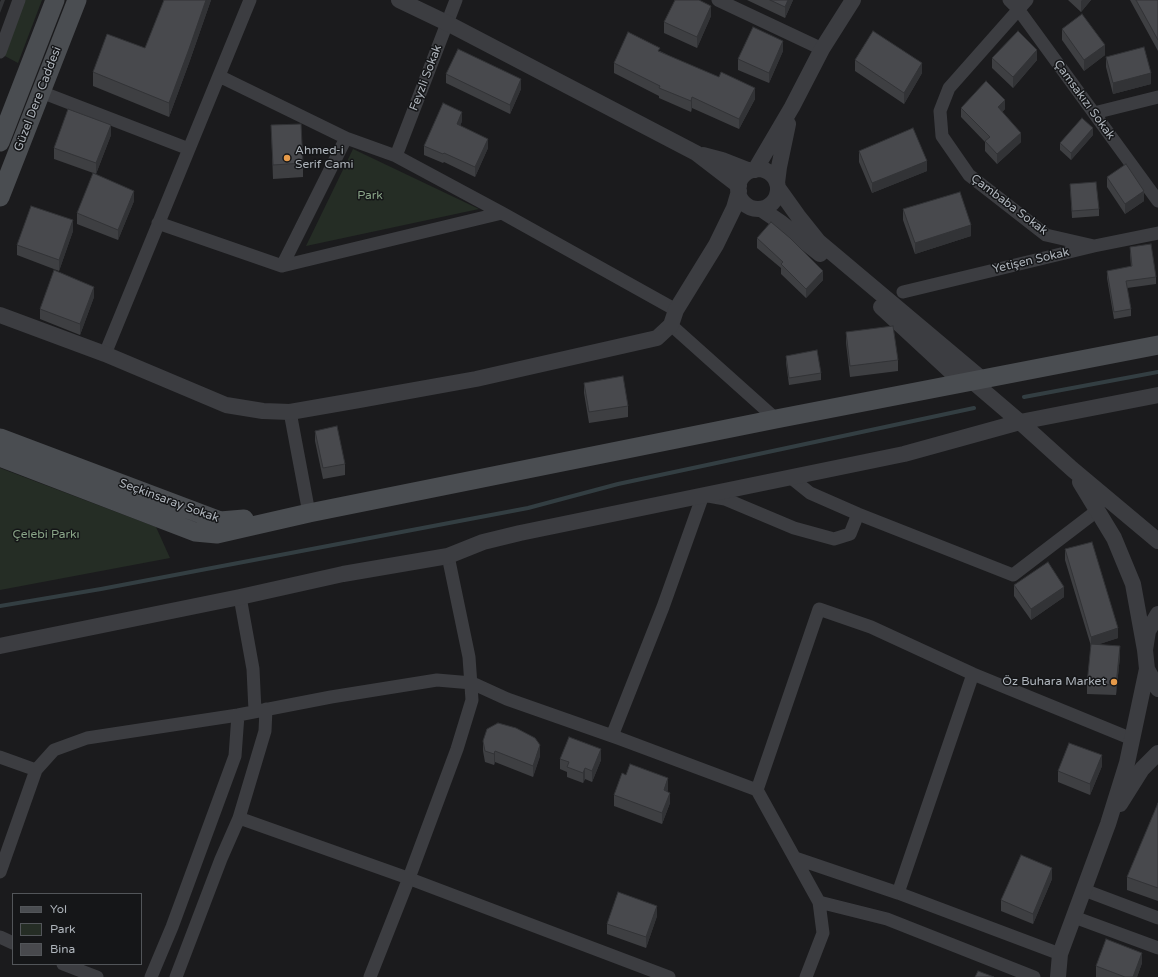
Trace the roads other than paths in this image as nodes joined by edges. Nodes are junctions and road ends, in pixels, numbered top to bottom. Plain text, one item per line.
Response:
1 (19, 0) edge
2 (55, 0) edge
3 (76, 0) edge
4 (250, 0) edge
5 (399, 0) edge
6 (456, 0) edge
7 (718, 0) edge
8 (853, 0) edge
9 (1009, 0) edge
10 (1022, 5) edge
11 (447, 23) junction
12 (1, 44) edge
13 (822, 49) junction
14 (219, 76) junction
15 (41, 92) junction
16 (1158, 97) edge
17 (792, 107) junction
18 (1094, 113) junction
19 (346, 138) junction
20 (0, 142) edge
21 (189, 149) junction
22 (696, 153) junction
23 (396, 156) junction
24 (753, 170) junction
25 (778, 186) junction
26 (739, 189) junction
27 (0, 197) edge
28 (1158, 201) edge
29 (758, 209) junction
30 (502, 213) junction
31 (158, 223) junction
32 (1158, 233) edge
33 (716, 245) junction
34 (1094, 246) junction
35 (282, 266) junction
36 (904, 292) dead end
37 (0, 315) edge
38 (673, 318) junction
39 (1158, 345) edge
40 (104, 354) junction
41 (972, 381) junction
42 (1158, 395) edge
43 (290, 412) junction
44 (776, 419) junction
45 (1020, 422) junction
46 (0, 438) edge
47 (0, 457) edge
48 (1072, 469) junction
49 (790, 477) junction
50 (703, 495) junction
51 (1098, 510) junction
52 (309, 513) junction
53 (858, 514) junction
54 (1158, 540) edge
55 (448, 556) junction
56 (240, 597) junction
57 (1158, 614) edge
58 (0, 646) edge
59 (1145, 650) junction
60 (1147, 669) junction
61 (973, 674) junction
62 (472, 683) junction
63 (1158, 689) edge
64 (261, 710) junction
65 (238, 715) junction
66 (612, 736) junction
67 (1132, 738) junction
68 (1158, 752) edge
69 (0, 757) edge
70 (36, 770) junction
71 (757, 790) junction
72 (239, 818) junction
73 (1108, 824) junction
74 (795, 858) junction
75 (0, 872) edge
76 (408, 878) junction
77 (1084, 890) junction
78 (898, 893) junction
79 (820, 902) junction
80 (1074, 916) junction
81 (1158, 918) edge
82 (0, 937) edge
83 (12, 943) edge
84 (1158, 948) edge
85 (1060, 954) junction
86 (66, 965) edge
87 (97, 977) edge
88 (151, 977) edge
89 (176, 977) edge
90 (370, 977) edge
91 (669, 977) edge
92 (806, 977) edge
93 (1034, 977) edge
94 (1058, 977) edge

1 - 12 street
2 - 20 main road, Güzel Dere Caddesi
3 - 15 main road, Güzel Dere Caddesi
4 - 14 street
5 - 11 street
6 - 11 street, Feyzli Sokak
7 - 13 street
8 - 13 street
9 - 10 street, Çamsakızı Sokak
10 - 18 street, Çamsakızı Sokak
10 - 34 street, Çambaba Sokak
11 - 22 street
11 - 23 street, Feyzli Sokak
13 - 17 street
14 - 19 street
14 - 21 street
15 - 21 street
15 - 27 main road, Güzel Dere Caddesi
16 - 18 street
17 - 24 street
17 - 25 street
18 - 28 street, Çamsakızı Sokak
19 - 23 street
19 - 35 street
21 - 31 street
22 - 24 street
22 - 26 street
23 - 30 street
24 - 25 street
24 - 26 street
25 - 29 street
25 - 41 street
26 - 29 street
26 - 33 street
29 - 33 street
29 - 41 street
30 - 35 street
30 - 38 street
31 - 35 street
31 - 40 street
32 - 34 street, Yetişen Sokak
33 - 38 street
34 - 36 street, Yetişen Sokak
37 - 40 street
38 - 43 street
38 - 44 street
39 - 41 main road
40 - 43 street
41 - 44 main road
41 - 45 street
42 - 45 street
43 - 52 street
44 - 52 main road
45 - 48 street
45 - 49 street
46 - 52 main road, Seçkinsaray Sokak
47 - 52 main road, Seçkinsaray Sokak
48 - 51 street
48 - 54 street
49 - 50 street
49 - 53 street
50 - 53 street
50 - 55 street
50 - 66 street
51 - 53 street
51 - 59 street
55 - 56 street
55 - 62 street
56 - 58 street
56 - 64 street
57 - 59 street
59 - 60 street
60 - 63 street
60 - 67 street
61 - 67 street
61 - 71 street
61 - 78 street
62 - 64 street
62 - 66 street
62 - 76 street
64 - 65 street
64 - 72 street
65 - 70 street
65 - 88 street
66 - 71 street
67 - 73 street
68 - 73 street
69 - 70 street
70 - 75 street
71 - 74 street
72 - 76 street
72 - 89 street
73 - 77 street
74 - 78 street
74 - 79 street
76 - 90 street
76 - 91 street
77 - 80 street
77 - 81 street
78 - 85 street
79 - 92 street
79 - 93 street
80 - 84 street
80 - 85 street
82 - 83 street
85 - 94 street
86 - 87 street

